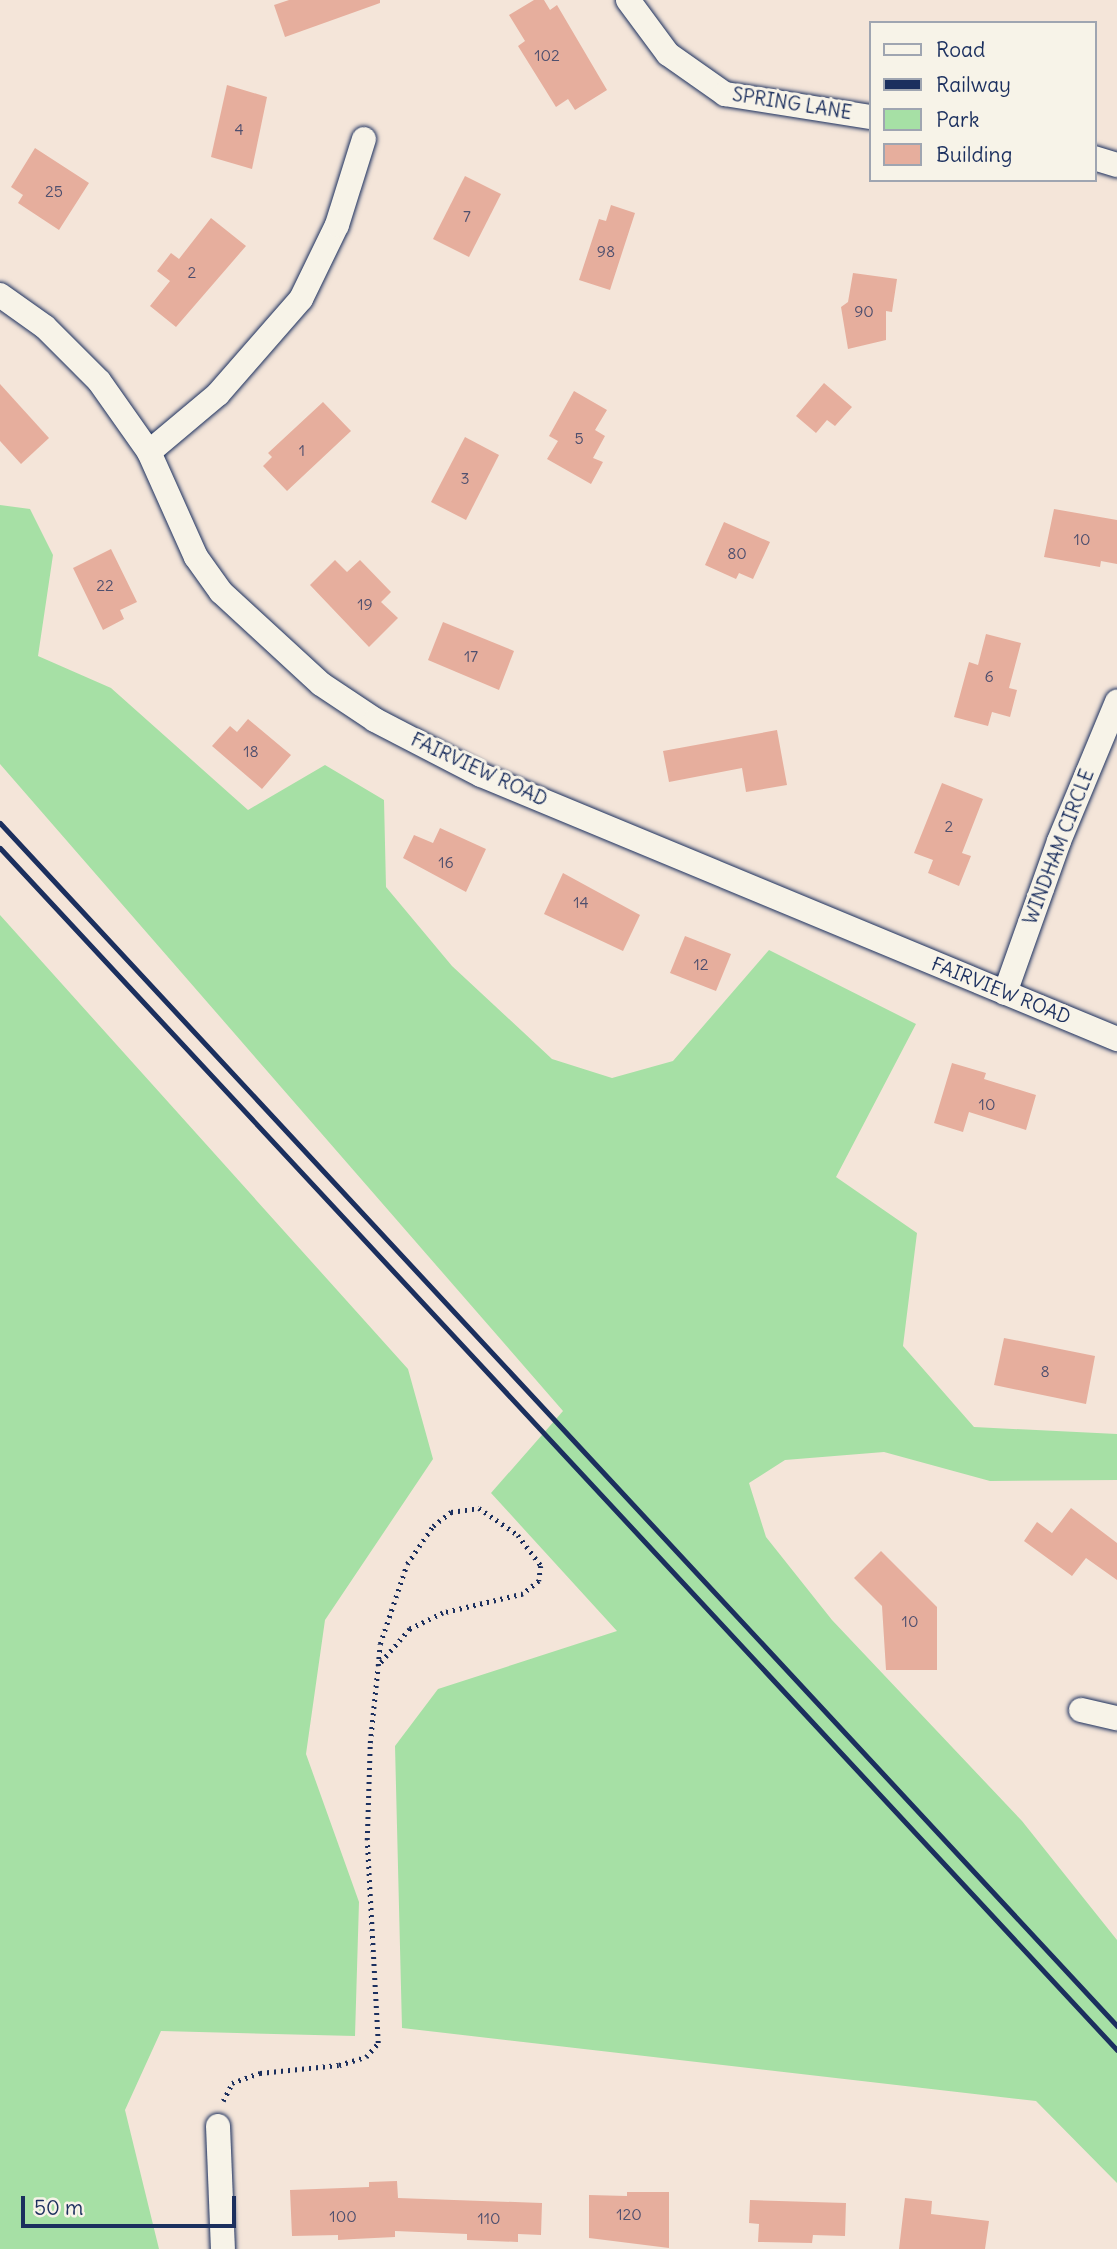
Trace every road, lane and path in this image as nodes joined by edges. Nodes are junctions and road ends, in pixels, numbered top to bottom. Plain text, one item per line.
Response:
1 (628, 0) edge
2 (869, 117) edge
3 (364, 139) dead end
4 (1096, 159) edge
5 (1117, 165) edge
6 (0, 296) edge
7 (149, 452) junction
8 (1117, 702) edge
9 (1005, 993) junction
10 (1117, 1039) edge
11 (378, 1666) junction
12 (1081, 1710) dead end
13 (1117, 1718) edge
14 (218, 2126) joint
15 (223, 2249) edge

1 - 2 street, SPRING LANE
3 - 7 street
4 - 5 street
6 - 7 street, FAIRVIEW ROAD
7 - 9 street, FAIRVIEW ROAD
8 - 9 street, WINDHAM CIRCLE
9 - 10 street, FAIRVIEW ROAD
11 - 11 path
11 - 14 path
12 - 13 street
14 - 15 street

